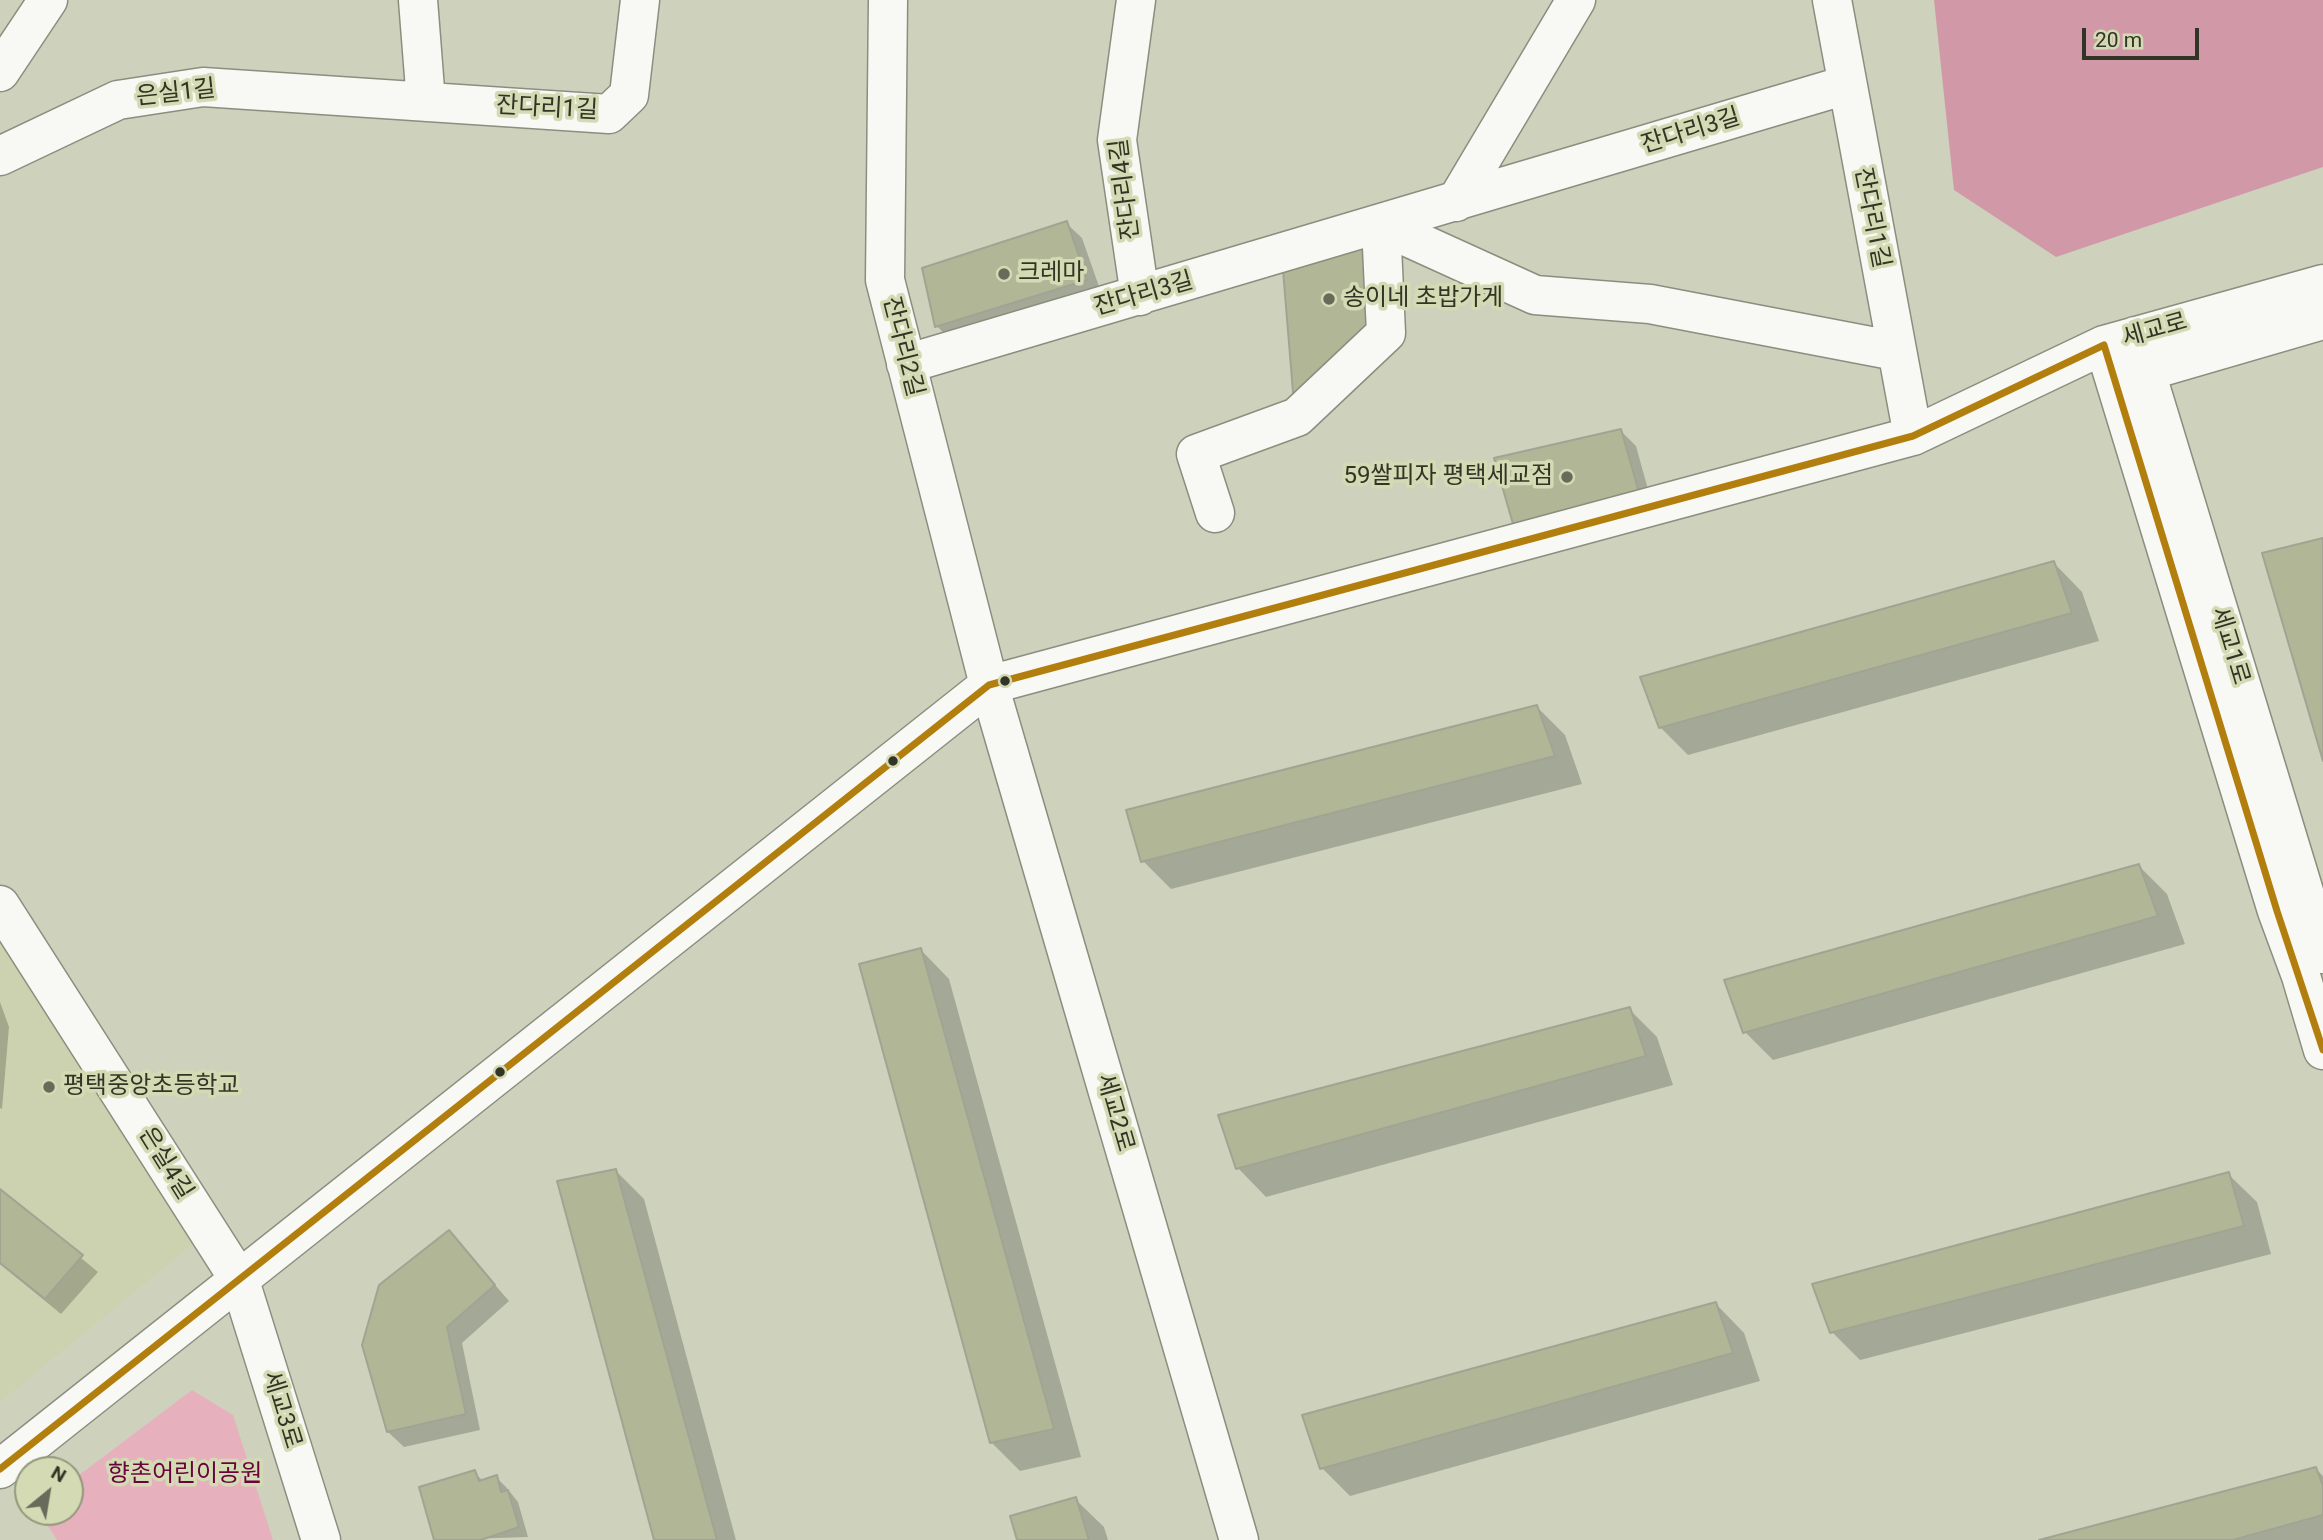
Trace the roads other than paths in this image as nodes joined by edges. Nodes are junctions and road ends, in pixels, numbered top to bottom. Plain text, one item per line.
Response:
1 (48, 0) edge
2 (418, 0) edge
3 (640, 0) edge
4 (888, 0) edge
5 (1136, 0) edge
6 (1576, 0) edge
7 (1832, 0) edge
8 (0, 72) edge
9 (1846, 85) junction
10 (415, 101) junction
11 (0, 156) edge
12 (1456, 202) junction
13 (1381, 225) junction
14 (2323, 284) edge
15 (1140, 296) junction
16 (2323, 320) edge
17 (1896, 351) junction
18 (2125, 359) junction
19 (906, 364) junction
20 (1913, 436) junction
21 (1215, 513) dead end
22 (989, 685) junction
23 (0, 905) edge
24 (2323, 954) edge
25 (2323, 1050) edge
26 (240, 1281) junction
27 (0, 1469) edge
28 (321, 1540) edge
29 (1239, 1540) edge

1 - 8 street
2 - 10 street
3 - 10 street, 잔다리1길
4 - 19 street, 잔다리2길
5 - 15 street, 잔다리4길
6 - 12 street
7 - 9 street, 잔다리1길
9 - 12 street, 잔다리3길
9 - 17 street, 잔다리1길
10 - 11 street, 은실1길
12 - 13 street, 잔다리3길
13 - 15 street, 잔다리3길
13 - 17 street
13 - 21 street
14 - 18 street, 세교로
15 - 19 street, 잔다리3길
16 - 18 street
17 - 20 street, 잔다리1길
18 - 20 street, 세교로
18 - 24 street, 세교1로
18 - 25 street, 세교1로
19 - 22 street, 잔다리2길
20 - 22 street, 세교로
22 - 26 street, 세교로
22 - 29 street, 세교2로
23 - 26 street, 은실4길
26 - 27 street, 세교로
26 - 28 street, 세교3로

